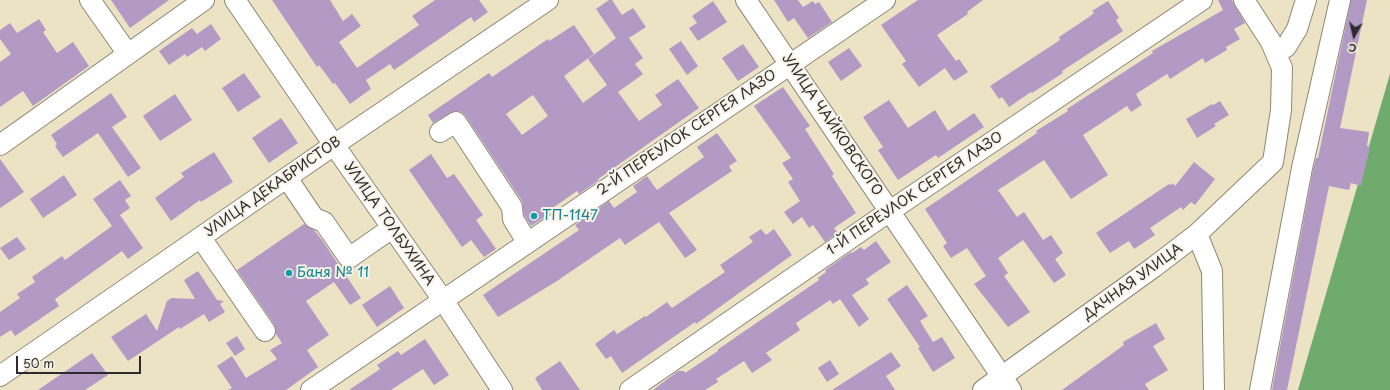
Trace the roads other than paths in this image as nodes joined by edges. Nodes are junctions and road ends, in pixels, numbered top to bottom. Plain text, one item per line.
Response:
1 (90, 0) edge
2 (204, 0) edge
3 (234, 0) edge
4 (548, 0) edge
5 (746, 0) edge
6 (885, 0) edge
7 (1202, 0) edge
8 (1244, 0) edge
9 (1306, 0) edge
10 (1340, 0) edge
11 (1275, 51) junction
12 (128, 54) junction
13 (790, 63) junction
14 (440, 132) dead end
15 (0, 145) edge
16 (334, 145) junction
17 (1273, 162) junction
18 (1302, 168) junction
19 (287, 178) junction
20 (890, 211) junction
21 (392, 228) junction
22 (1197, 234) junction
23 (201, 238) junction
24 (527, 242) junction
25 (443, 300) junction
26 (265, 331) dead end
27 (0, 376) edge
28 (1006, 383) edge
29 (311, 390) edge
30 (502, 390) edge
31 (630, 390) edge
32 (983, 390) edge
33 (1214, 390) edge
34 (1260, 390) edge

1 - 12 street
2 - 12 street
3 - 16 street, УЛИЦА ТОЛБУХИНА
4 - 16 street, УЛИЦА ДЕКАБРИСТОВ
5 - 13 street, УЛИЦА ЧАЙКОВСКОГО
6 - 13 street, 2-Й ПЕРЕУЛОК СЕРГЕЯ ЛАЗО
7 - 20 street, 1-Й ПЕРЕУЛОК СЕРГЕЯ ЛАЗО
8 - 11 street
9 - 11 street
10 - 18 street
11 - 17 street
12 - 15 street
13 - 20 street, УЛИЦА ЧАЙКОВСКОГО
13 - 24 street, 2-Й ПЕРЕУЛОК СЕРГЕЯ ЛАЗО
14 - 24 street
16 - 19 street, УЛИЦА ДЕКАБРИСТОВ
16 - 21 street, УЛИЦА ТОЛБУХИНА
17 - 18 street
17 - 22 street, ДАЧНАЯ УЛИЦА
18 - 34 street
19 - 21 street
19 - 23 street, УЛИЦА ДЕКАБРИСТОВ
20 - 28 street, УЛИЦА ЧАЙКОВСКОГО
20 - 31 street, 1-Й ПЕРЕУЛОК СЕРГЕЯ ЛАЗО
21 - 25 street, УЛИЦА ТОЛБУХИНА
22 - 28 street, ДАЧНАЯ УЛИЦА
22 - 33 street
23 - 26 street
23 - 27 street, УЛИЦА ДЕКАБРИСТОВ
24 - 25 street, 2-Й ПЕРЕУЛОК СЕРГЕЯ ЛАЗО
25 - 29 street, 2-Й ПЕРЕУЛОК СЕРГЕЯ ЛАЗО
25 - 30 street, УЛИЦА ТОЛБУХИНА
28 - 32 street, ДАЧНАЯ УЛИЦА

